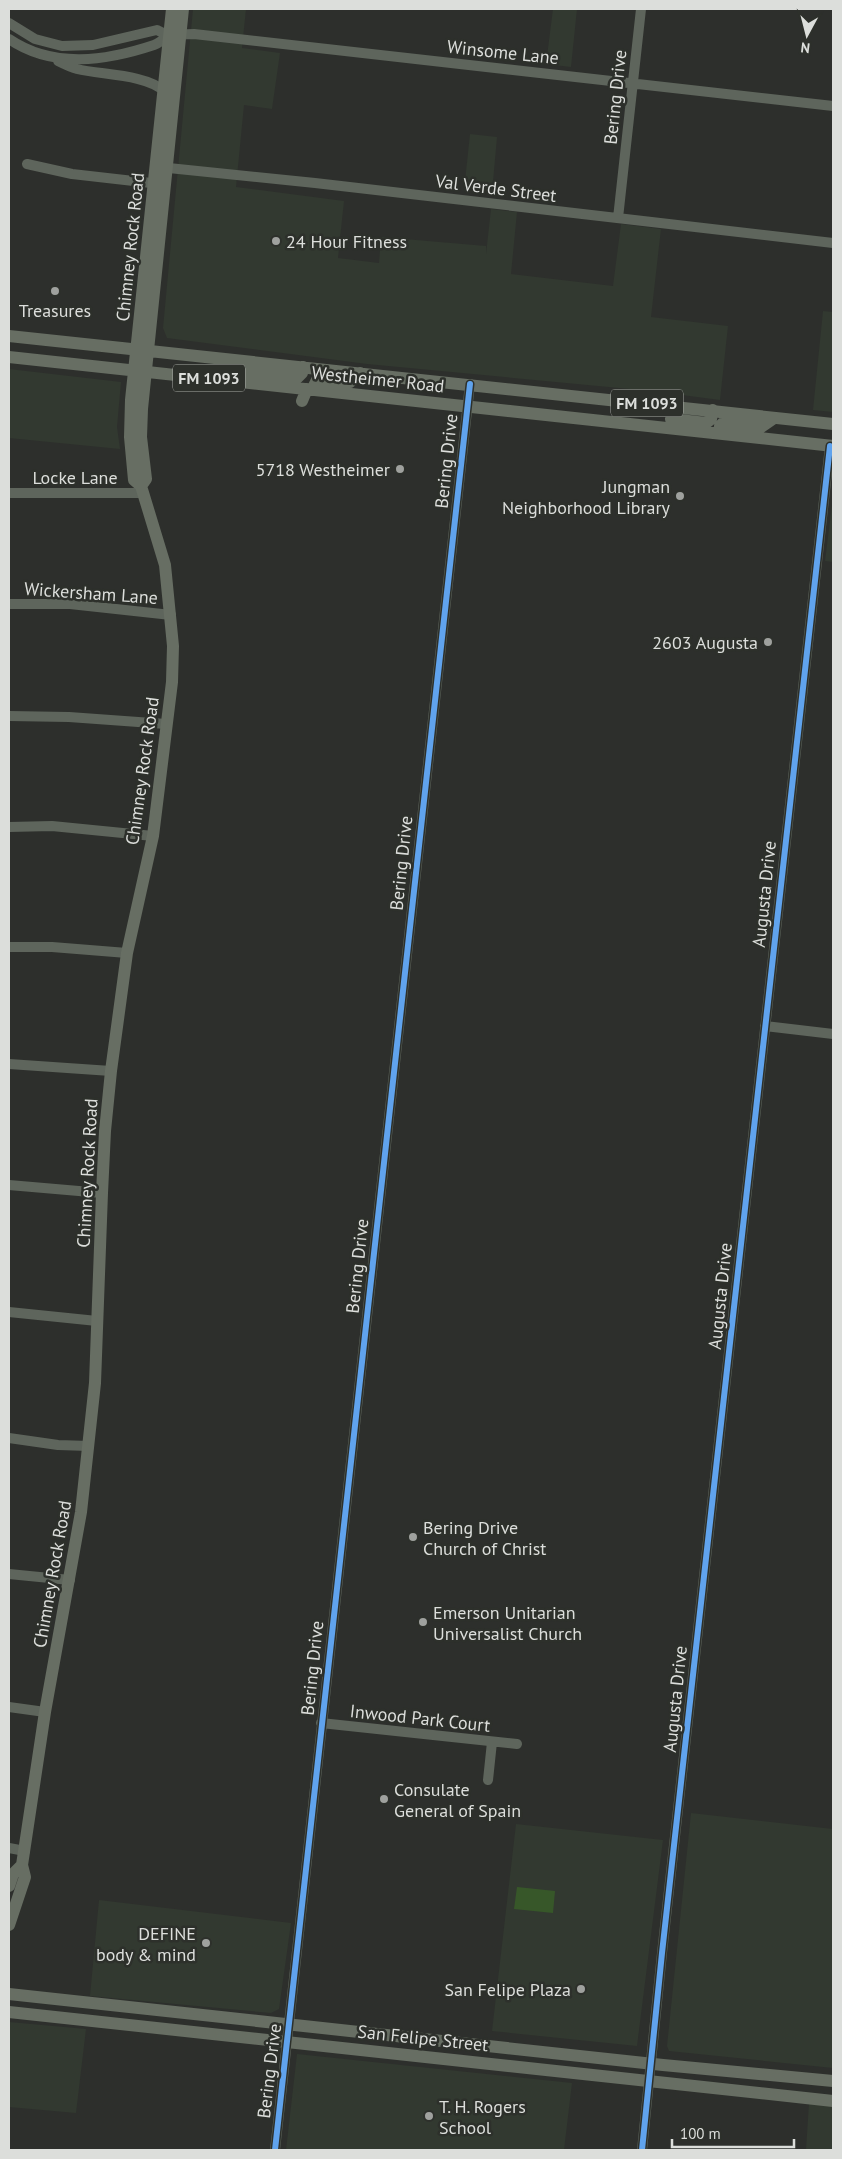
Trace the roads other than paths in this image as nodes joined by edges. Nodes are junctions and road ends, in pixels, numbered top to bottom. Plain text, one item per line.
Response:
1 (172, 9) edge
2 (183, 9) edge
3 (640, 9) edge
4 (9, 22) edge
5 (175, 35) junction
6 (9, 39) edge
7 (46, 56) junction
8 (632, 83) junction
9 (164, 91) junction
10 (833, 106) edge
11 (27, 164) dead end
12 (162, 167) junction
13 (160, 184) junction
14 (618, 218) junction
15 (833, 243) edge
16 (9, 336) edge
17 (143, 349) junction
18 (9, 357) edge
19 (303, 367) junction
20 (134, 369) junction
21 (147, 370) junction
22 (360, 373) junction
23 (234, 381) junction
24 (470, 384) junction
25 (310, 390) junction
26 (302, 401) dead end
27 (467, 407) junction
28 (713, 410) junction
29 (774, 418) junction
30 (833, 424) edge
31 (646, 425) junction
32 (719, 433) junction
33 (135, 437) junction
34 (832, 444) edge
35 (141, 490) junction
36 (9, 493) edge
37 (9, 604) edge
38 (171, 615) junction
39 (9, 716) edge
40 (166, 724) junction
41 (9, 827) edge
42 (153, 836) junction
43 (9, 946) edge
44 (127, 953) junction
45 (765, 1026) junction
46 (833, 1034) edge
47 (9, 1064) edge
48 (111, 1071) junction
49 (9, 1185) edge
50 (102, 1193) junction
51 (9, 1312) edge
52 (97, 1321) junction
53 (9, 1438) edge
54 (89, 1446) junction
55 (9, 1574) edge
56 (70, 1580) junction
57 (9, 1707) edge
58 (46, 1712) junction
59 (321, 1723) junction
60 (492, 1742) junction
61 (517, 1744) dead end
62 (488, 1780) dead end
63 (9, 1848) edge
64 (25, 1851) junction
65 (22, 1865) junction
66 (9, 1886) edge
67 (9, 1925) edge
68 (9, 1994) edge
69 (9, 2012) edge
70 (289, 2024) junction
71 (287, 2042) junction
72 (494, 2046) junction
73 (652, 2063) junction
74 (492, 2064) junction
75 (650, 2081) junction
76 (833, 2081) edge
77 (833, 2101) edge
78 (275, 2150) edge
79 (642, 2150) edge

1 - 5 main road, Chimney Rock Road
2 - 5 main road, Chimney Rock Road
3 - 8 street, Bering Drive
4 - 5 street, Winsome Lane
5 - 7 street
5 - 8 street, Winsome Lane
5 - 9 main road, Chimney Rock Road
5 - 12 main road, Chimney Rock Road
6 - 7 street
7 - 9 street
8 - 10 street, Winsome Lane
8 - 14 street, Bering Drive
9 - 12 main road, Chimney Rock Road
11 - 13 street
12 - 13 main road, Chimney Rock Road
12 - 14 street, Val Verde Street
13 - 17 main road, Chimney Rock Road
14 - 15 street, Val Verde Street
16 - 17 main road, Westheimer Road / FM 1093
17 - 19 main road, Westheimer Road / FM 1093
17 - 20 main road, Chimney Rock Road
17 - 21 main road, Chimney Rock Road
18 - 20 main road, Westheimer Road / FM 1093
19 - 22 main road, Westheimer Road / FM 1093
19 - 23 main road
20 - 21 main road, Westheimer Road / FM 1093
20 - 33 main road, Chimney Rock Road
21 - 23 main road, Westheimer Road / FM 1093
21 - 33 main road, Chimney Rock Road
22 - 24 main road, Westheimer Road / FM 1093
22 - 25 main road
23 - 25 main road, Westheimer Road / FM 1093
24 - 27 street, Bering Drive
24 - 28 main road, Westheimer Road / FM 1093
25 - 26 main road
25 - 27 main road, Westheimer Road / FM 1093
27 - 31 main road, Westheimer Road / FM 1093
27 - 59 street, Bering Drive
28 - 29 main road, Westheimer Road / FM 1093
28 - 31 main road
29 - 30 main road, Westheimer Road / FM 1093
29 - 32 main road
31 - 32 main road, Westheimer Road / FM 1093
32 - 34 main road, Westheimer Road / FM 1093
33 - 35 main road, Chimney Rock Road
34 - 45 street, Augusta Drive
35 - 36 street, Locke Lane
35 - 38 main road, Chimney Rock Road
37 - 38 street, Wickersham Lane
38 - 40 main road, Chimney Rock Road
39 - 40 street
40 - 42 main road, Chimney Rock Road
41 - 42 street
42 - 44 main road, Chimney Rock Road
43 - 44 street
44 - 48 main road, Chimney Rock Road
45 - 46 street
45 - 73 street, Augusta Drive
47 - 48 street
48 - 50 main road, Chimney Rock Road
49 - 50 street
50 - 52 main road, Chimney Rock Road
51 - 52 street
52 - 54 main road, Chimney Rock Road
53 - 54 street
54 - 56 main road, Chimney Rock Road
55 - 56 street
56 - 58 main road, Chimney Rock Road
57 - 58 street
58 - 64 main road, Chimney Rock Road
59 - 60 street, Inwood Park Court
59 - 70 street, Bering Drive
60 - 61 street, Inwood Park Court
60 - 62 street
63 - 64 street
64 - 65 main road, Chimney Rock Road
65 - 66 main road, Chimney Rock Road
65 - 67 main road, Chimney Rock Road
68 - 70 main road, San Felipe Street
69 - 71 main road, San Felipe Street
70 - 71 street, Bering Drive
70 - 72 main road, San Felipe Street
71 - 74 main road, San Felipe Street
71 - 78 street, Bering Drive
72 - 73 main road, San Felipe Street
72 - 74 main road
73 - 75 street, Augusta Drive
73 - 76 main road, San Felipe Street
74 - 75 main road, San Felipe Street
75 - 77 main road, San Felipe Street
75 - 79 street, Augusta Drive

